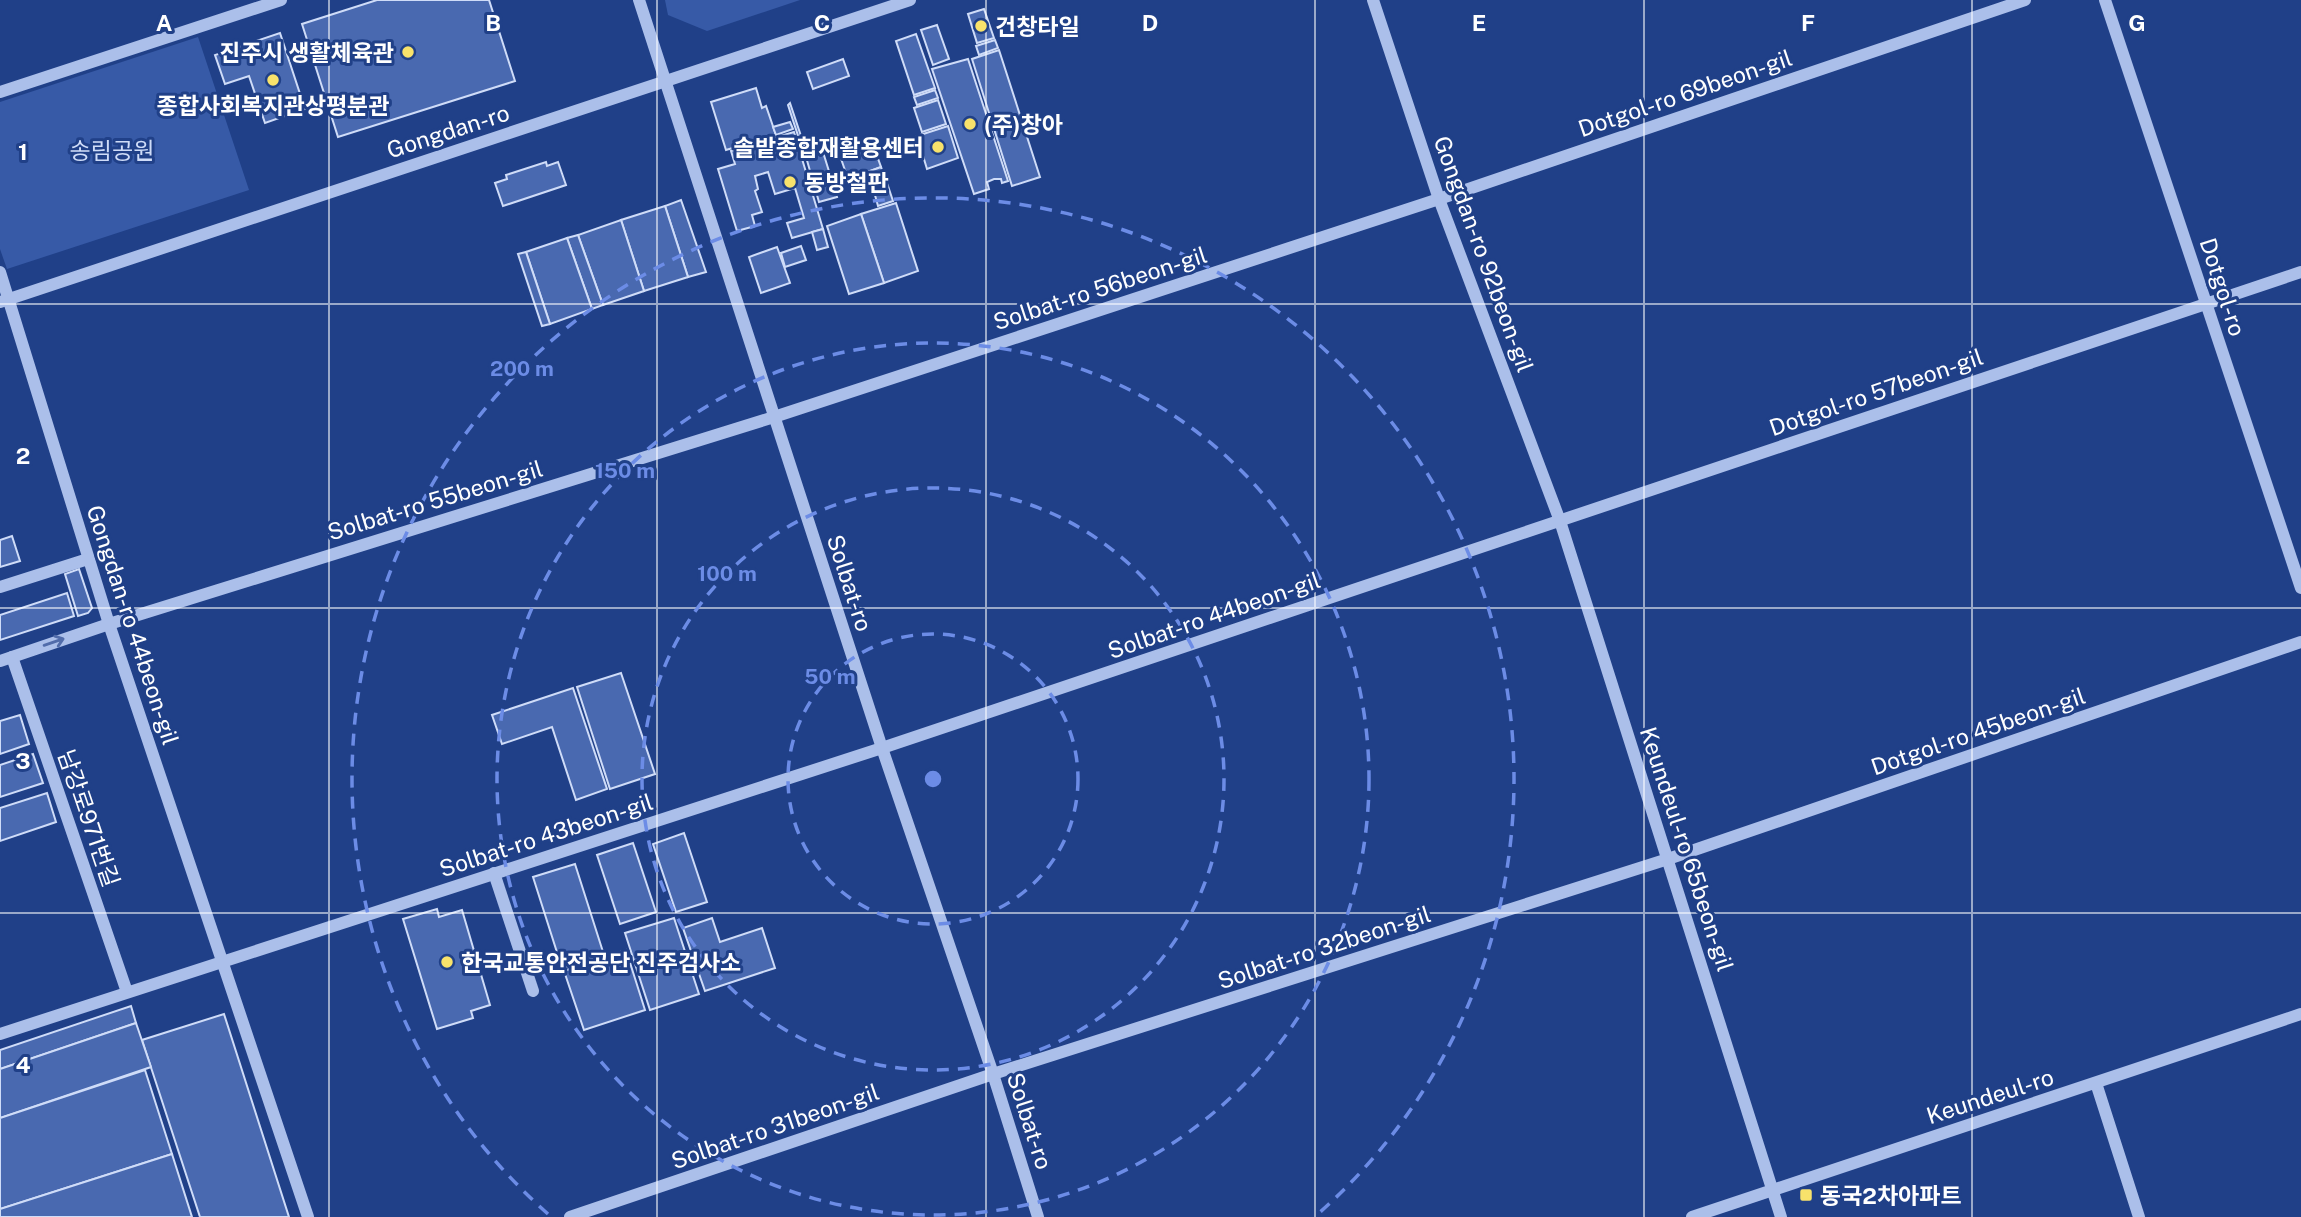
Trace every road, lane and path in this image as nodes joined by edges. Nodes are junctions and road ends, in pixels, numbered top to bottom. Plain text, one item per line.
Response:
1 (281, 0) edge
2 (639, 0) edge
3 (910, 0) edge
4 (1373, 0) edge
5 (2025, 0) edge
6 (2105, 0) edge
7 (664, 82) junction
8 (0, 92) edge
9 (1439, 198) junction
10 (0, 272) edge
11 (2301, 272) edge
12 (5, 301) edge
13 (2206, 302) junction
14 (774, 417) junction
15 (1560, 521) junction
16 (88, 559) junction
17 (0, 587) edge
18 (2301, 588) edge
19 (109, 624) junction
20 (2301, 642) edge
21 (6, 659) edge
22 (882, 748) junction
23 (1668, 859) junction
24 (495, 873) junction
25 (222, 961) junction
26 (533, 991) dead end
27 (127, 992) junction
28 (2301, 1014) edge
29 (0, 1034) edge
30 (993, 1074) junction
31 (2096, 1083) junction
32 (1773, 1190) junction
33 (308, 1217) edge
34 (570, 1217) edge
35 (1038, 1217) edge
36 (1692, 1217) edge
37 (1782, 1217) edge
38 (2139, 1217) edge

1 - 8 street
2 - 7 street, Solbat-ro
3 - 7 street, Gongdan-ro
4 - 9 street, Gongdan-ro 92beon-gil
5 - 9 street, Dotgol-ro 69beon-gil
6 - 13 street, Dotgol-ro
7 - 12 street, Gongdan-ro
7 - 14 street, Solbat-ro
9 - 14 street, Solbat-ro 56beon-gil
9 - 15 street, Gongdan-ro 92beon-gil
10 - 12 street, Gongdan-ro 44beon-gil
11 - 13 street, Dotgol-ro 57beon-gil
12 - 16 street, Gongdan-ro 44beon-gil
13 - 15 street, Dotgol-ro 57beon-gil
13 - 18 street, Dotgol-ro
14 - 19 street, Solbat-ro 55beon-gil
14 - 22 street, Solbat-ro
15 - 22 street, Solbat-ro 44beon-gil
15 - 23 street, Keundeul-ro 65beon-gil
16 - 17 street
16 - 19 street, Gongdan-ro 44beon-gil
21 -> 19 street, 남강로971번길
19 - 25 street, Gongdan-ro 44beon-gil
20 - 23 street, Dotgol-ro 45beon-gil
21 - 27 street, 남강로971번길
22 - 24 street, Solbat-ro 43beon-gil
22 - 30 street, Solbat-ro
23 - 30 street, Solbat-ro 32beon-gil
23 - 32 street, Keundeul-ro 65beon-gil
24 - 25 street, Solbat-ro 43beon-gil
24 - 26 street
25 - 27 street, Solbat-ro 43beon-gil
25 - 33 street, Gongdan-ro 44beon-gil
27 - 29 street, Solbat-ro 43beon-gil
28 - 31 street, Keundeul-ro
30 - 34 street, Solbat-ro 31beon-gil
30 - 35 street, Solbat-ro
31 - 32 street, Keundeul-ro
31 - 38 street
32 - 36 street, Keundeul-ro
32 - 37 street, Keundeul-ro 65beon-gil

